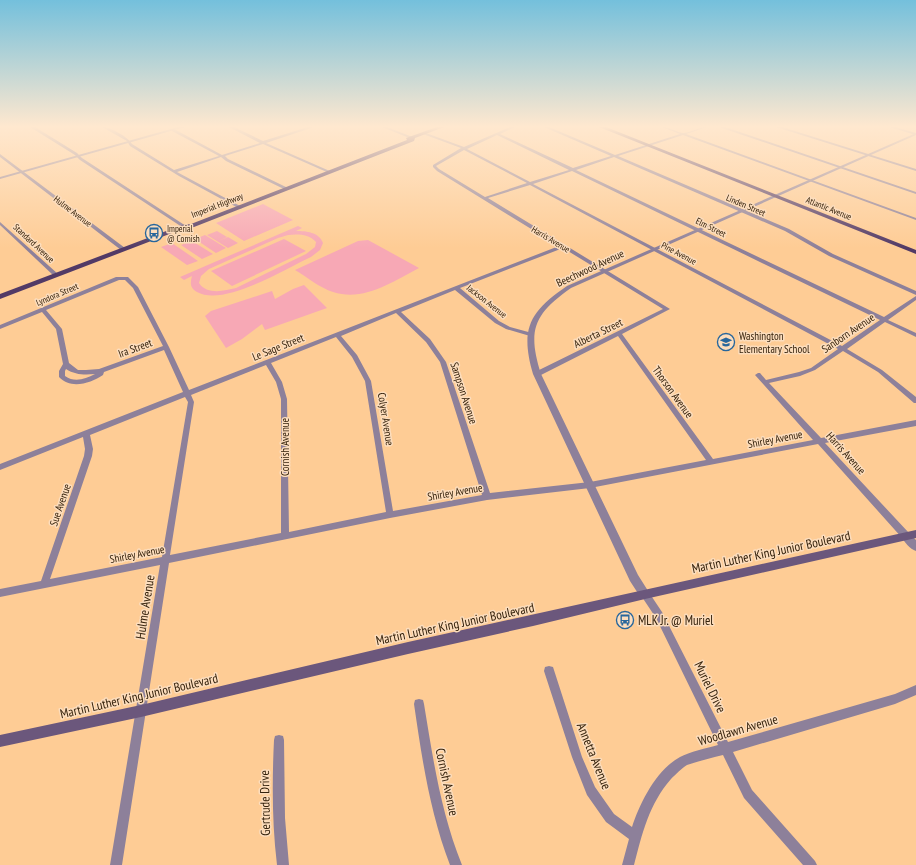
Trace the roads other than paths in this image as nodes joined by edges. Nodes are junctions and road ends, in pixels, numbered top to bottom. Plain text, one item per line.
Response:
1 (17, 167) edge
2 (39, 167) edge
3 (96, 167) edge
4 (169, 167) edge
5 (186, 167) edge
6 (242, 167) edge
7 (319, 167) edge
8 (337, 167) edge
9 (435, 167) edge
10 (499, 167) edge
11 (568, 167) edge
12 (581, 167) edge
13 (638, 167) edge
14 (706, 167) edge
15 (776, 167) edge
16 (841, 168) joint
17 (573, 170) junction
18 (175, 171) junction
19 (327, 171) junction
20 (23, 172) junction
21 (0, 178) edge
22 (811, 180) junction
23 (530, 184) junction
24 (285, 188) junction
25 (916, 193) edge
26 (777, 196) junction
27 (485, 198) junction
28 (237, 206) junction
29 (742, 212) junction
30 (916, 218) edge
31 (0, 222) edge
32 (184, 226) junction
33 (700, 230) junction
34 (563, 246) junction
35 (916, 248) edge
36 (124, 249) junction
37 (655, 250) junction
38 (916, 252) edge
39 (606, 271) junction
40 (56, 275) junction
41 (122, 277) joint
42 (456, 288) junction
43 (916, 293) edge
44 (0, 297) edge
45 (916, 298) edge
46 (43, 309) junction
47 (667, 309) joint
48 (397, 311) junction
49 (885, 320) junction
50 (0, 327) edge
51 (530, 334) junction
52 (619, 334) junction
53 (337, 335) junction
54 (916, 335) edge
55 (166, 347) junction
56 (843, 349) junction
57 (267, 362) junction
58 (66, 364) junction
59 (110, 368) junction
60 (537, 374) junction
61 (758, 375) dead end
62 (765, 382) junction
63 (188, 394) junction
64 (916, 402) edge
65 (916, 423) edge
66 (86, 433) junction
67 (820, 442) junction
68 (711, 462) junction
69 (0, 467) edge
70 (590, 485) junction
71 (487, 497) junction
72 (390, 515) junction
73 (916, 534) edge
74 (285, 535) junction
75 (906, 536) junction
76 (916, 547) edge
77 (165, 560) junction
78 (44, 584) junction
79 (0, 593) edge
80 (645, 594) junction
81 (549, 671) dead end
82 (916, 690) edge
83 (419, 704) dead end
84 (141, 710) junction
85 (279, 740) dead end
86 (0, 741) edge
87 (724, 749) junction
88 (635, 837) junction
89 (116, 865) edge
90 (283, 865) edge
91 (456, 865) edge
92 (628, 865) edge
93 (811, 865) edge

1 - 20 street, Hulme Avenue
2 - 20 street
3 - 32 street
4 - 18 street
5 - 18 street
6 - 24 street
7 - 19 street
8 - 19 main road, Imperial Highway
9 - 27 street, Harris Avenue
10 - 23 street, Pine Avenue
11 - 17 street, Elm Street
12 - 17 street
13 - 29 street, Linden Street
14 - 26 main road, Atlantic Avenue
15 - 22 street
16 - 22 street, Beechwood Avenue
16 - 25 street
17 - 23 street
17 - 33 street, Elm Street
18 - 28 street
19 - 24 main road, Imperial Highway
20 - 21 street
20 - 36 street, Hulme Avenue
22 - 26 street, Beechwood Avenue
22 - 30 street
23 - 27 street
23 - 37 street, Pine Avenue
24 - 28 main road, Imperial Highway
26 - 29 street, Beechwood Avenue
26 - 35 main road, Atlantic Avenue
26 - 38 main road, Atlantic Avenue
27 - 34 street, Harris Avenue
28 - 32 main road, Imperial Highway
29 - 33 street, Beechwood Avenue
29 - 43 street, Linden Street
31 - 40 street, Standard Avenue
32 - 36 main road, Imperial Highway
33 - 37 street, Beechwood Avenue
33 - 49 street, Elm Street
34 - 39 street, Harris Avenue
34 - 42 street, Le Sage Street
36 - 40 main road, Imperial Highway
37 - 39 street, Beechwood Avenue
37 - 56 street, Pine Avenue
39 - 47 street, Harris Avenue
39 - 51 street, Beechwood Avenue
40 - 44 main road, Imperial Highway
41 - 46 street, Lyndora Street
41 - 55 street, Hulme Avenue
42 - 48 street, Le Sage Street
42 - 51 street, Jackson Avenue
45 - 49 street, Sanborn Avenue
46 - 50 street, Lyndora Street
46 - 58 street
47 - 52 street, Alberta Street
48 - 53 street, Le Sage Street
48 - 71 street, Sampson Avenue
49 - 54 street, Elm Street
49 - 56 street, Sanborn Avenue
51 - 60 street, Beechwood Avenue
52 - 60 street, Alberta Street
52 - 68 street, Thorson Avenue
53 - 57 street, Le Sage Street
53 - 72 street, Colyer Avenue
55 - 59 street, Ira Street
55 - 63 street, Hulme Avenue
56 - 62 street, Sanborn Avenue
56 - 64 street, Pine Avenue
57 - 63 street, Le Sage Street
57 - 74 street, Cornish Avenue
58 - 59 street, Ira Street
58 - 59 street, Ira Street
60 - 70 street, Beechwood Avenue
61 - 62 street, Harris Avenue
62 - 67 street, Harris Avenue
63 - 66 street, Le Sage Street
63 - 77 street, Hulme Avenue
65 - 67 street, Shirley Avenue
66 - 69 street, Le Sage Street
66 - 78 street, Sue Avenue
67 - 68 street, Shirley Avenue
67 - 75 street, Harris Avenue
68 - 70 street, Shirley Avenue
70 - 71 street, Shirley Avenue
70 - 80 street, Beechwood Avenue
71 - 72 street, Shirley Avenue
72 - 74 street, Shirley Avenue
73 - 75 main road, Martin Luther King Junior Boulevard
74 - 77 street, Shirley Avenue
75 - 76 street, Harris Avenue
75 - 80 main road, Martin Luther King Junior Boulevard
77 - 78 street, Shirley Avenue
77 - 84 street, Hulme Avenue
78 - 79 street, Shirley Avenue
80 - 84 main road, Martin Luther King Junior Boulevard
80 - 87 street, Muriel Drive
81 - 88 street, Annetta Avenue
82 - 87 street, Woodlawn Avenue
83 - 91 street, Cornish Avenue
84 - 86 main road, Martin Luther King Junior Boulevard
84 - 89 street, Hulme Avenue
85 - 90 street, Gertrude Drive
87 - 88 street, Woodlawn Avenue
87 - 93 street, Muriel Drive
88 - 92 street, Woodlawn Avenue

